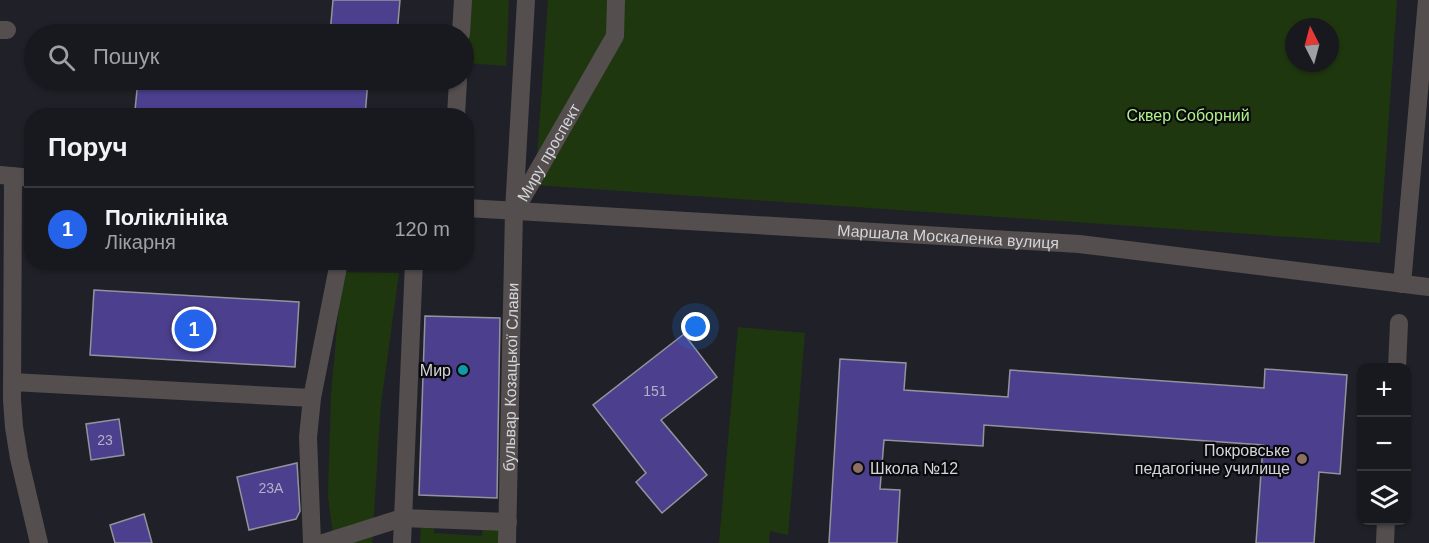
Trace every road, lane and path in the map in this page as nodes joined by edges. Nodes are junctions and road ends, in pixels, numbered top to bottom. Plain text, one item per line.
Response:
1 (463, 0) edge
2 (526, 0) edge
3 (616, 0) edge
4 (1427, 0) edge
5 (462, 24) edge
6 (457, 90) edge
7 (456, 108) edge
8 (15, 176) edge
9 (474, 208) edge
10 (514, 211) junction
11 (337, 270) edge
12 (414, 270) edge
13 (1402, 284) junction
14 (1429, 287) edge
15 (1399, 322) dead end
16 (1397, 363) edge
17 (8, 389) edge
18 (312, 398) junction
19 (402, 518) junction
20 (508, 522) junction
21 (1386, 525) edge
22 (39, 543) edge
23 (312, 543) edge
24 (323, 543) edge
25 (402, 543) edge
26 (507, 543) edge
27 (1385, 543) edge

1 - 5 street
2 - 10 street, Миру проспект
3 - 10 street, Миру проспект
4 - 13 street
6 - 7 street
8 - 17 street
9 - 10 street, Маршала Москаленка вулиця
10 - 13 street, Маршала Москаленка вулиця
10 - 20 street, бульвар Козацької Слави
11 - 18 street
12 - 19 street
13 - 14 street, Маршала Москаленка вулиця
15 - 16 street
17 - 18 street
17 - 22 street
18 - 23 street
19 - 20 street
19 - 24 street
19 - 25 street
20 - 26 street, бульвар Козацької Слави
21 - 27 street

